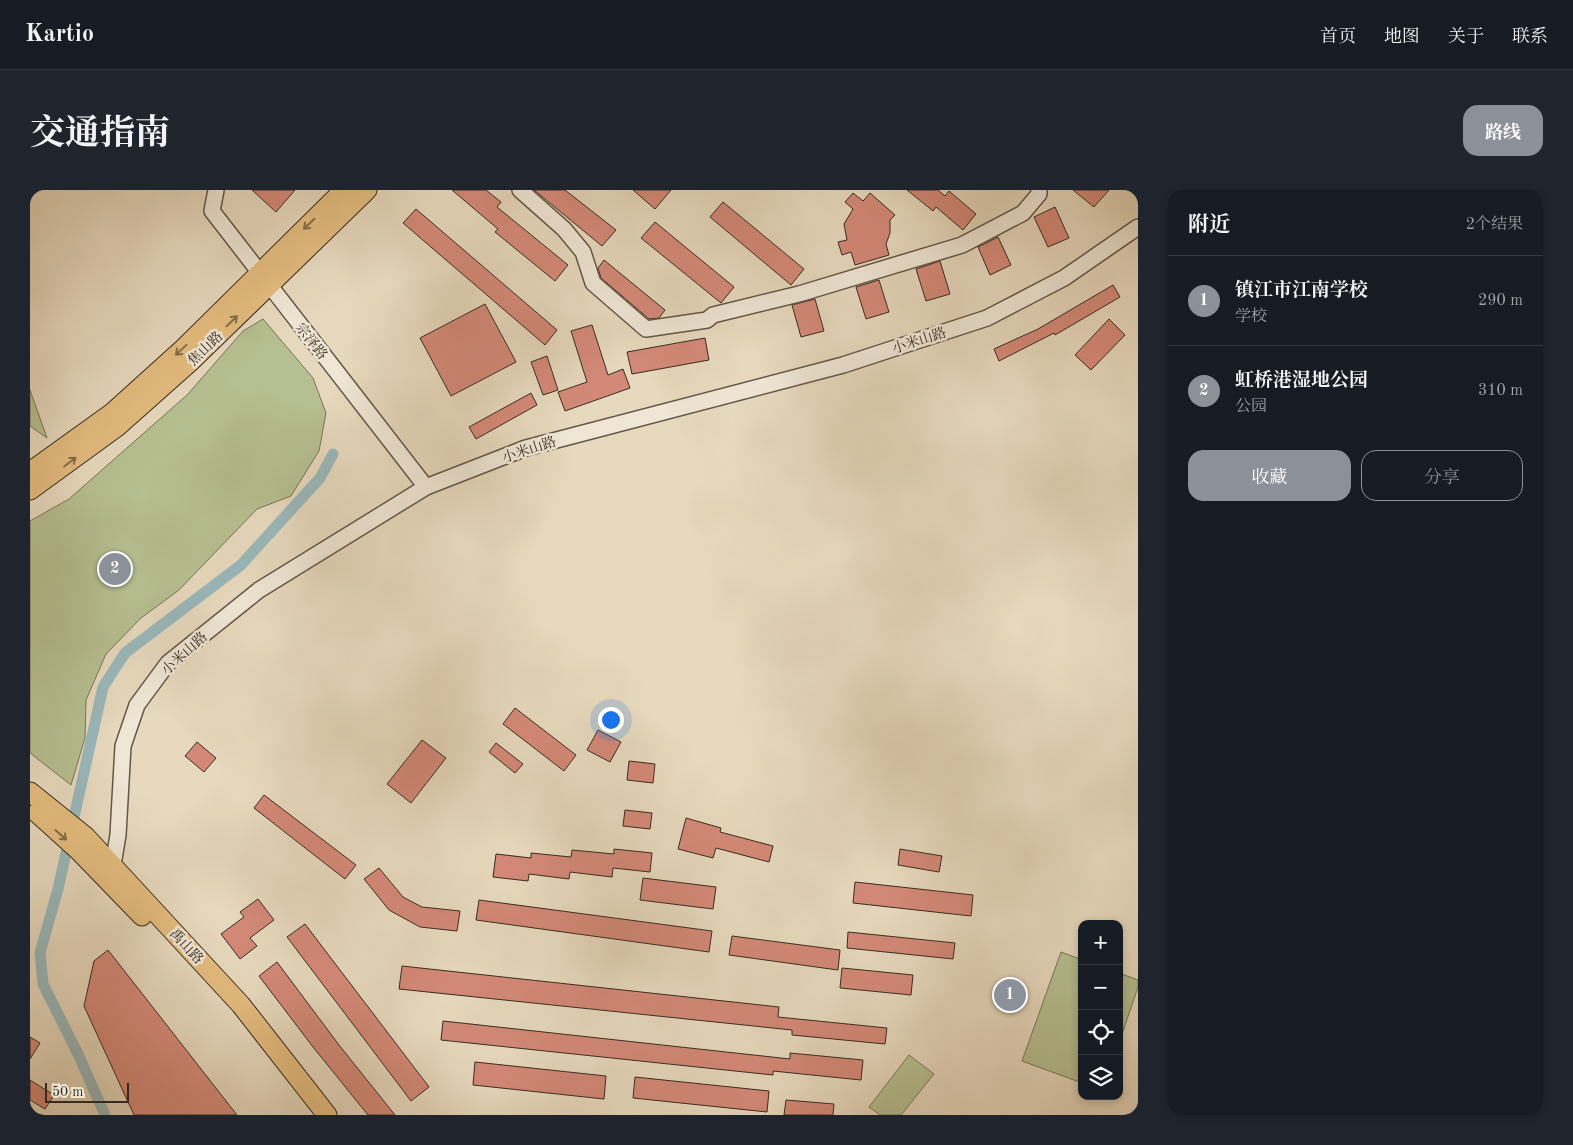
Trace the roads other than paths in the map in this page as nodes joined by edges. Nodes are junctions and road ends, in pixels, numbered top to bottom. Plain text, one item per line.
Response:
1 (216, 190) edge
2 (344, 190) edge
3 (367, 190) edge
4 (520, 190) edge
5 (1039, 190) edge
6 (1138, 227) edge
7 (264, 278) junction
8 (30, 472) edge
9 (426, 487) junction
10 (30, 490) edge
11 (30, 792) edge
12 (42, 812) edge
13 (109, 871) junction
14 (312, 1115) edge
15 (327, 1115) edge

1 - 7 street, 宗泽路
2 -> 7 main road, 焦山路
3 - 7 main road, 焦山路
4 - 5 street
6 - 9 street, 小米山路
7 -> 8 main road, 焦山路
7 - 9 street, 宗泽路
10 -> 7 main road, 焦山路
9 - 13 street, 小米山路
11 - 12 main road, 禹山路
12 - 13 main road, 禹山路
13 - 14 main road, 禹山路
13 - 15 main road, 禹山路

